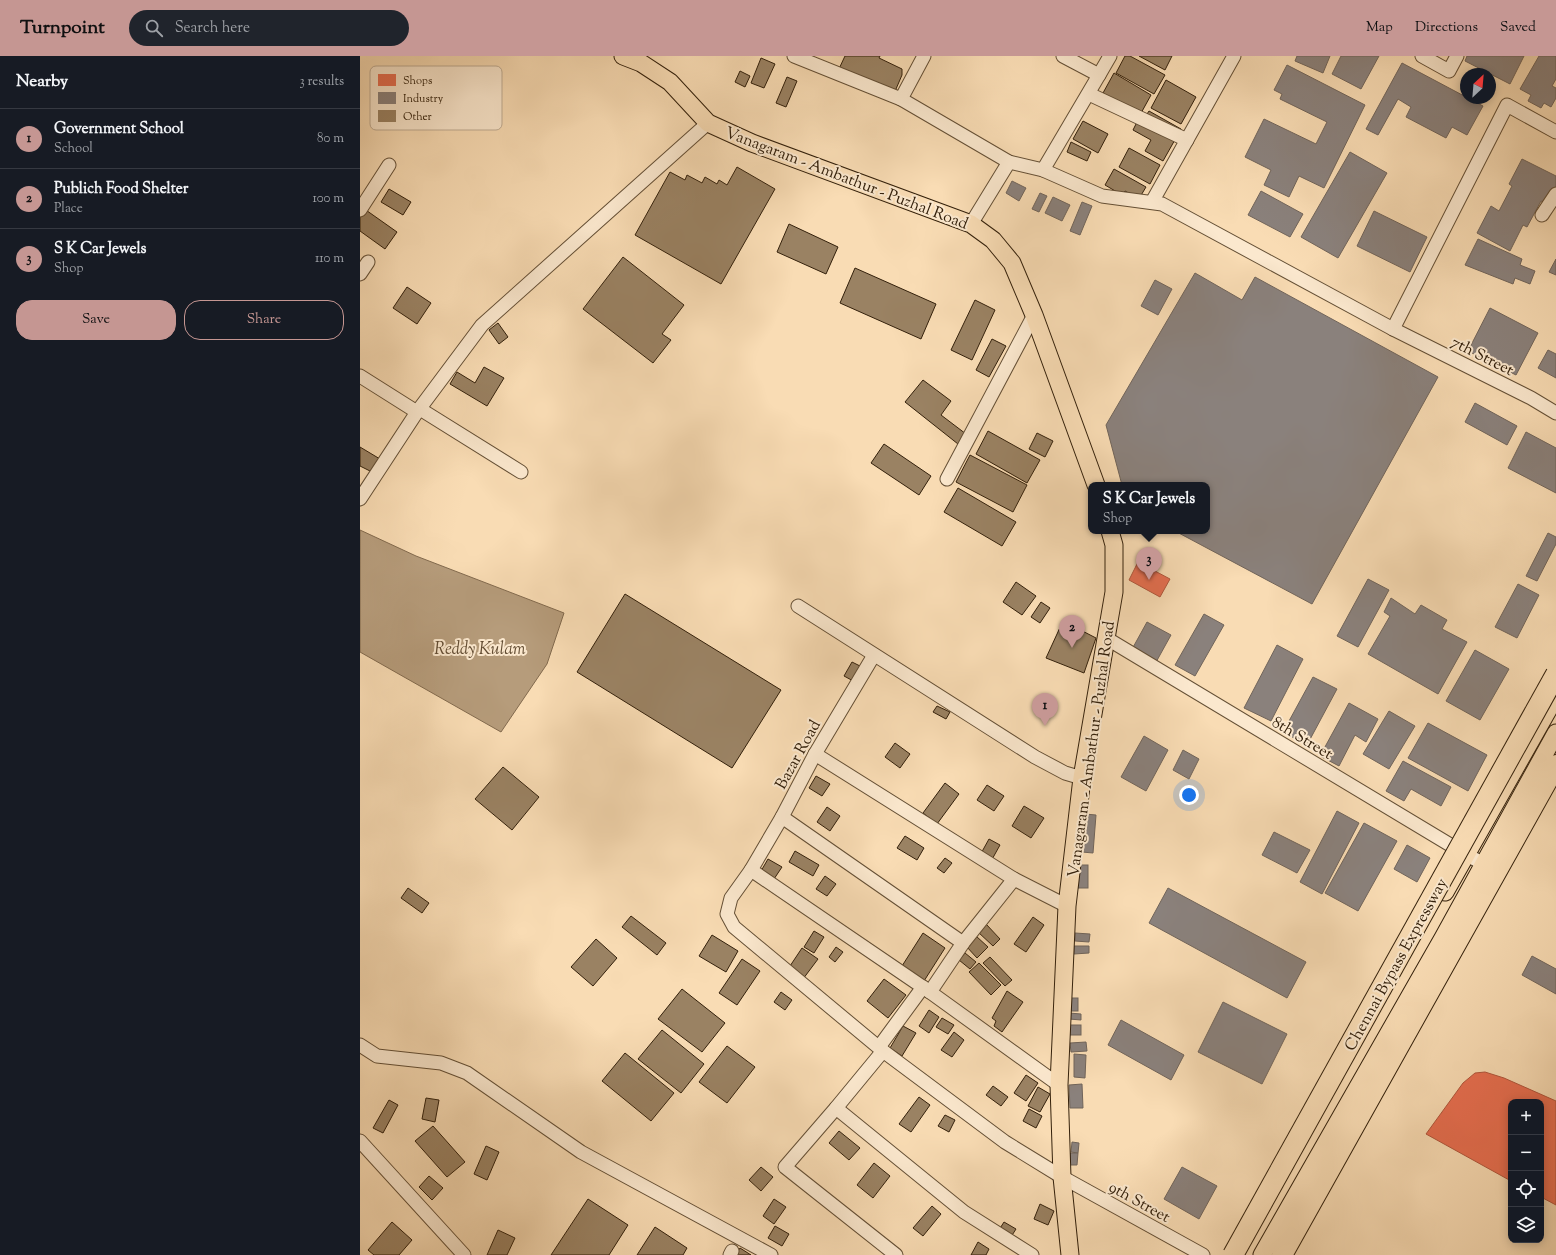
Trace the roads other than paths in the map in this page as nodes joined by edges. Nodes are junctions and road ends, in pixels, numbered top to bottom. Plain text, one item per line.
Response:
1 (623, 56) edge
2 (794, 56) edge
3 (924, 56) edge
4 (1062, 56) edge
5 (1110, 56) edge
6 (1234, 56) edge
7 (1422, 56) edge
8 (1457, 56) edge
9 (1099, 75) junction
10 (1089, 94) junction
11 (901, 99) junction
12 (708, 123) junction
13 (1556, 132) edge
14 (1187, 140) junction
15 (1009, 162) junction
16 (389, 165) dead end
17 (1043, 170) junction
18 (1556, 194) edge
19 (1152, 202) junction
20 (360, 210) edge
21 (1542, 216) dead end
22 (971, 224) junction
23 (368, 262) dead end
24 (360, 274) edge
25 (1034, 315) junction
26 (1393, 329) junction
27 (360, 376) edge
28 (419, 411) junction
29 (1556, 413) edge
30 (521, 472) dead end
31 (947, 479) dead end
32 (1095, 482) edge
33 (360, 499) edge
34 (1111, 534) edge
35 (798, 606) dead end
36 (1106, 638) junction
37 (874, 655) junction
38 (1556, 674) edge
39 (1556, 696) edge
40 (1556, 733) edge
41 (815, 754) junction
42 (1556, 765) edge
43 (1082, 778) junction
44 (782, 817) junction
45 (1467, 856) junction
46 (1484, 864) junction
47 (751, 870) junction
48 (1014, 879) junction
49 (1067, 906) junction
50 (963, 943) junction
51 (927, 989) junction
52 (360, 1046) edge
53 (881, 1049) junction
54 (1059, 1085) junction
55 (836, 1108) junction
56 (360, 1141) edge
57 (1062, 1177) junction
58 (464, 1255) edge
59 (771, 1255) edge
60 (896, 1255) edge
61 (1032, 1255) edge
62 (1070, 1255) edge
63 (1203, 1255) edge
64 (1233, 1255) edge
65 (1241, 1255) edge
66 (1262, 1255) edge
67 (1282, 1255) edge

1 - 12 main road, Vanagaram - Ambathur - Puzhal Road
2 - 11 street, 7th Street
3 - 11 street
4 - 9 street
5 - 9 street
6 - 14 street
7 - 8 street
9 - 10 street
10 - 14 street
10 - 17 street
11 - 15 street, 7th Street
12 - 22 main road, Vanagaram - Ambathur - Puzhal Road
12 - 28 street
13 - 26 street
14 - 19 street
15 - 17 street, 7th Street
15 - 22 street
16 - 20 street
17 - 19 street, 7th Street
18 - 21 street
19 - 26 street, 7th Street
22 - 25 main road, Vanagaram - Ambathur - Puzhal Road
23 - 24 street
25 - 31 street
25 - 32 main road, Vanagaram - Ambathur - Puzhal Road
26 - 29 street, 7th Street
27 - 28 street
28 - 30 street
28 - 33 street
34 - 36 main road, Vanagaram - Ambathur - Puzhal Road
35 - 37 street
36 - 43 main road, Vanagaram - Ambathur - Puzhal Road
36 - 45 street, 8th Street
37 - 41 street, Bazar Road
37 - 43 street
38 - 64 highway, Chennai Bypass Expressway, bridge
39 - 45 main road
40 - 46 main road
41 - 44 street, Bazar Road
41 - 48 street
42 - 67 highway
43 - 49 main road, Vanagaram - Ambathur - Puzhal Road
44 - 47 street, Bazar Road
44 - 50 street
45 - 46 street, 8th Street
45 - 65 main road
46 - 66 main road
47 - 51 street
47 - 53 street, Bazar Road
48 - 49 street
48 - 50 street
49 - 54 main road, Vanagaram - Ambathur - Puzhal Road
50 - 51 street
51 - 53 street
51 - 54 street
52 - 59 street
53 - 55 street
53 - 57 street, 9th Street
54 - 57 main road, Vanagaram - Ambathur - Puzhal Road
55 - 60 street
55 - 61 street
56 - 58 street
57 - 62 main road, Vanagaram - Ambathur - Puzhal Road
57 - 63 street, 9th Street

